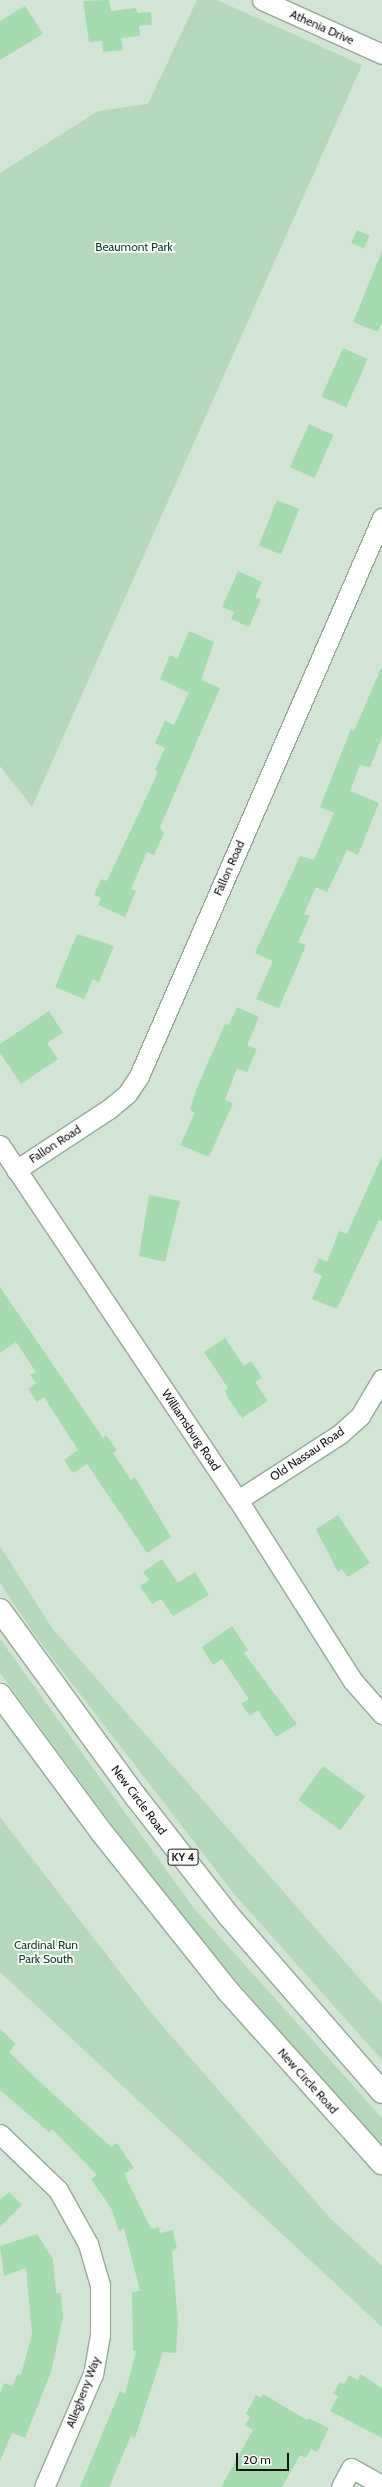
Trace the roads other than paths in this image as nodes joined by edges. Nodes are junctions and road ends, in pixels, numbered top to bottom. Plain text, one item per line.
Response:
1 (262, 0) edge
2 (382, 54) edge
3 (382, 518) edge
4 (0, 1145) edge
5 (16, 1170) junction
6 (382, 1379) edge
7 (238, 1500) junction
8 (0, 1610) edge
9 (0, 1694) edge
10 (382, 1714) edge
11 (382, 2092) edge
12 (0, 2134) edge
13 (382, 2163) edge
14 (382, 2485) edge
15 (44, 2487) edge
16 (340, 2487) edge

1 - 2 street, Athenia Drive
3 - 5 street, Fallon Road
4 - 5 street, Williamsburg Road
5 - 7 street, Williamsburg Road
6 - 7 street, Old Nassau Road
7 - 10 street, Williamsburg Road
8 - 11 highway, New Circle Road / KY 4
9 - 13 highway, New Circle Road
12 - 15 street, Allegheny Way
14 - 16 street

